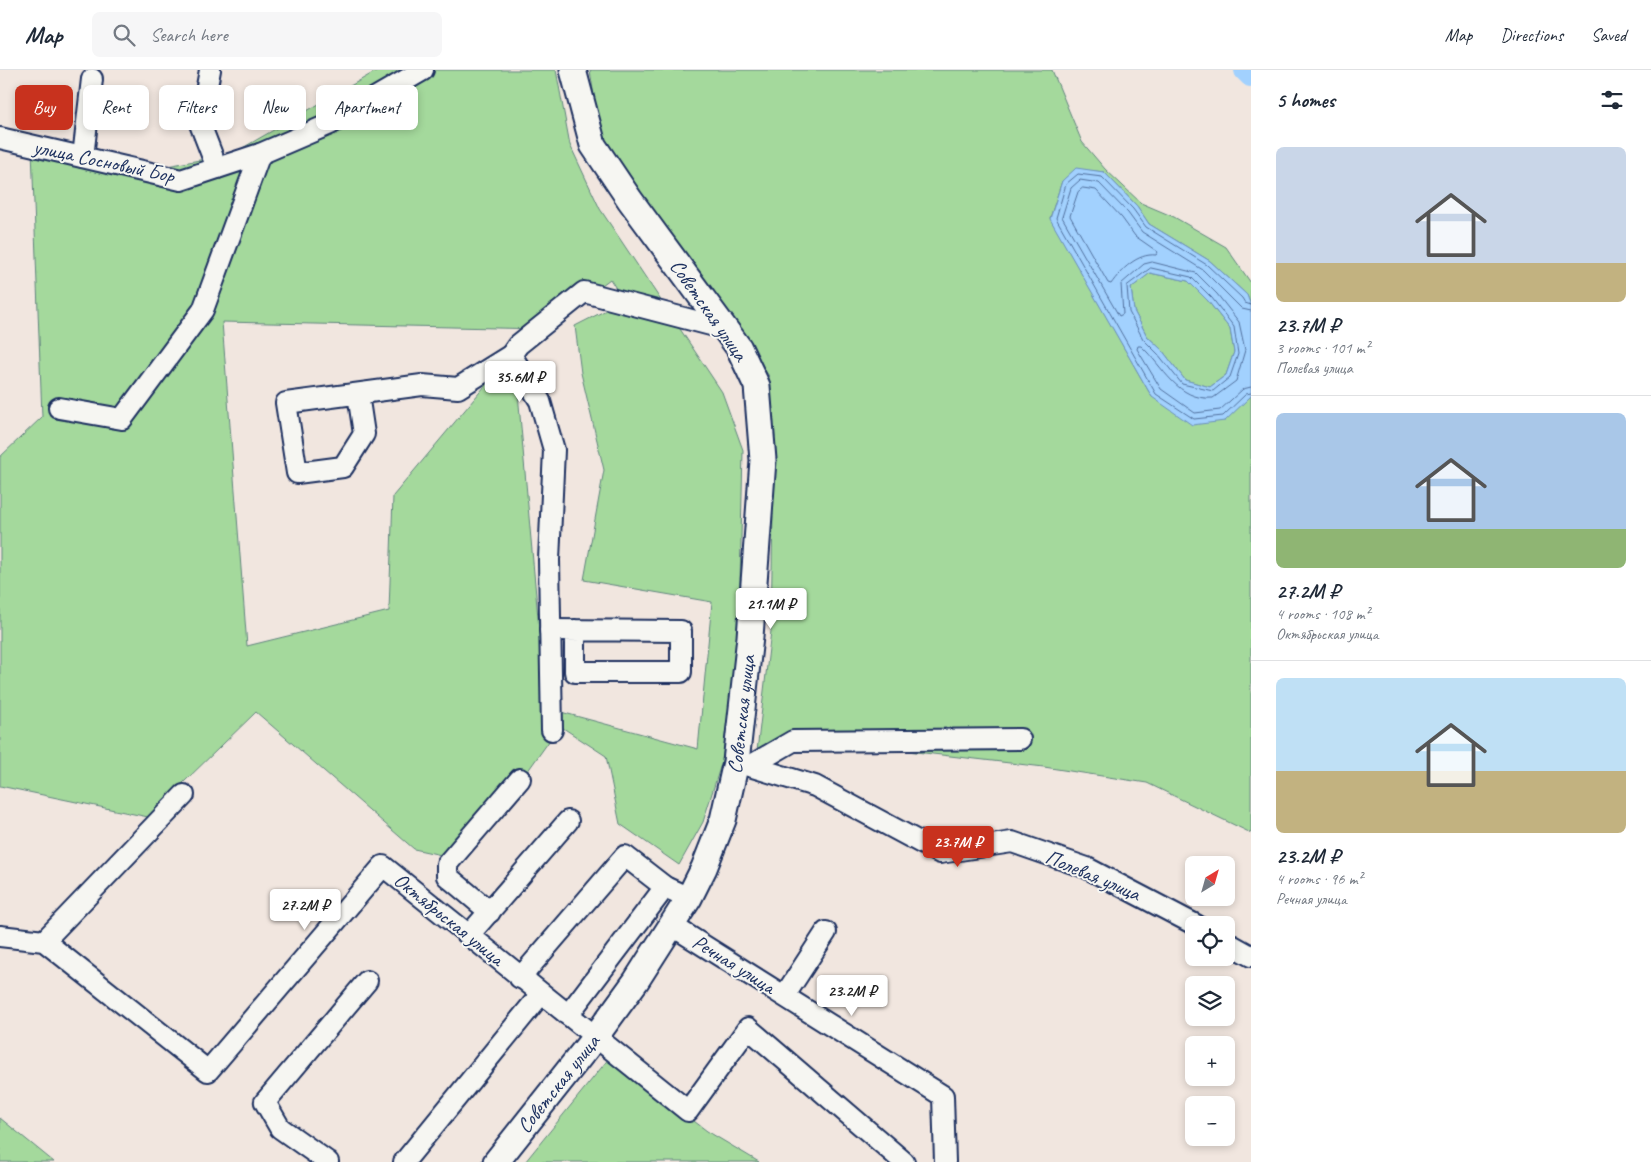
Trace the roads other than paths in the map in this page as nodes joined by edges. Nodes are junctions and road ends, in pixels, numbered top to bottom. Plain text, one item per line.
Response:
1 (210, 70) edge
2 (423, 70) edge
3 (573, 70) edge
4 (92, 79) dead end
5 (0, 138) edge
6 (260, 154) junction
7 (83, 157) junction
8 (217, 168) junction
9 (726, 329) junction
10 (511, 355) junction
11 (358, 394) junction
12 (59, 408) dead end
13 (550, 630) junction
14 (575, 630) junction
15 (552, 730) dead end
16 (1020, 739) dead end
17 (743, 764) junction
18 (520, 779) dead end
19 (184, 795) dead end
20 (568, 821) dead end
21 (665, 887) junction
22 (688, 898) junction
23 (490, 912) junction
24 (1185, 919) edge
25 (671, 925) junction
26 (826, 932) dead end
27 (469, 935) junction
28 (0, 936) edge
29 (44, 941) junction
30 (1235, 947) edge
31 (1251, 956) edge
32 (520, 978) junction
33 (367, 981) dead end
34 (541, 994) junction
35 (784, 995) junction
36 (568, 1015) junction
37 (596, 1036) junction
38 (328, 1162) edge
39 (404, 1162) edge
40 (496, 1162) edge
41 (904, 1162) edge
42 (945, 1162) edge

1 - 8 street
2 - 6 street, улица Сосновый Бор
3 - 9 main road, Советская улица
4 - 7 street
5 - 7 street, улица Сосновый Бор
6 - 8 street, улица Сосновый Бор
6 - 12 street
7 - 8 street, улица Сосновый Бор
9 - 10 street
9 - 17 main road, Советская улица
10 - 11 street
10 - 13 street
11 - 11 street
13 - 14 street
13 - 15 street
14 - 14 street
16 - 17 street
17 - 22 main road, Советская улица
17 - 24 street, Полевая улица
18 - 23 street
19 - 29 street
20 - 23 street
21 - 22 street
21 - 32 street
21 - 36 street
22 - 25 main road, Советская улица
23 - 27 street
25 - 35 street, Речная улица
25 - 37 main road, Советская улица
26 - 35 street
27 - 29 street, Октябрьская улица
27 - 32 street, Октябрьская улица
28 - 29 street
30 - 31 street
32 - 34 street, Октябрьская улица
33 - 38 street
34 - 36 street, Октябрьская улица
34 - 39 street
35 - 42 street, Речная улица
36 - 37 street, Октябрьская улица
37 - 40 main road, Советская улица
37 - 41 street, Октябрьская улица

